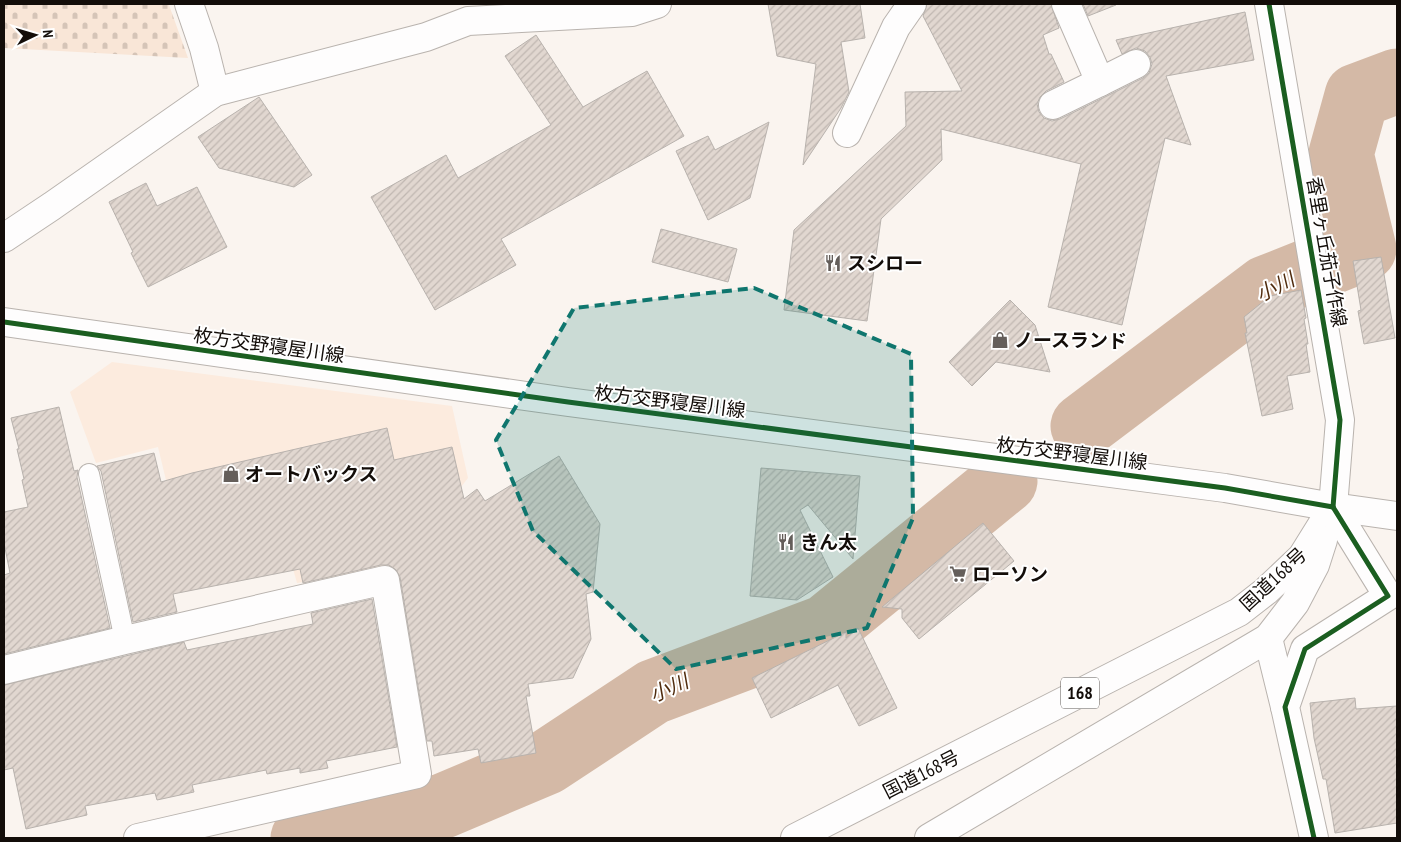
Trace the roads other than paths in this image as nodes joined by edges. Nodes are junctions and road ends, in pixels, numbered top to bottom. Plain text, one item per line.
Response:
1 (188, 4) edge
2 (657, 4) edge
3 (912, 4) edge
4 (1066, 4) edge
5 (1269, 4) edge
6 (463, 12) edge
7 (1136, 64) dead end
8 (1100, 82) junction
9 (215, 92) junction
10 (1053, 105) dead end
11 (848, 133) dead end
12 (4, 238) edge
13 (4, 322) edge
14 (89, 474) dead end
15 (1333, 507) junction
16 (1397, 516) edge
17 (1268, 638) junction
18 (126, 640) junction
19 (4, 670) edge
20 (1285, 707) junction
21 (138, 838) edge
22 (795, 838) edge
23 (929, 838) edge
24 (1314, 838) edge

1 - 9 main road
2 - 6 main road
3 - 11 main road
4 - 8 main road
5 - 15 main road, 香里ヶ丘茄子作線
6 - 9 main road
7 - 8 main road
8 - 10 main road
9 - 12 main road
13 - 15 main road, 枚方交野寝屋川線
14 - 18 lane
15 - 16 main road, 枚方交野寝屋川線
15 - 17 main road, 国道168号 / 168
15 - 20 main road
15 - 22 main road, 国道168号 / 168
17 - 20 main road
17 - 23 main road, 国道168号 / 168
18 - 19 main road
18 - 21 main road
20 - 24 main road

